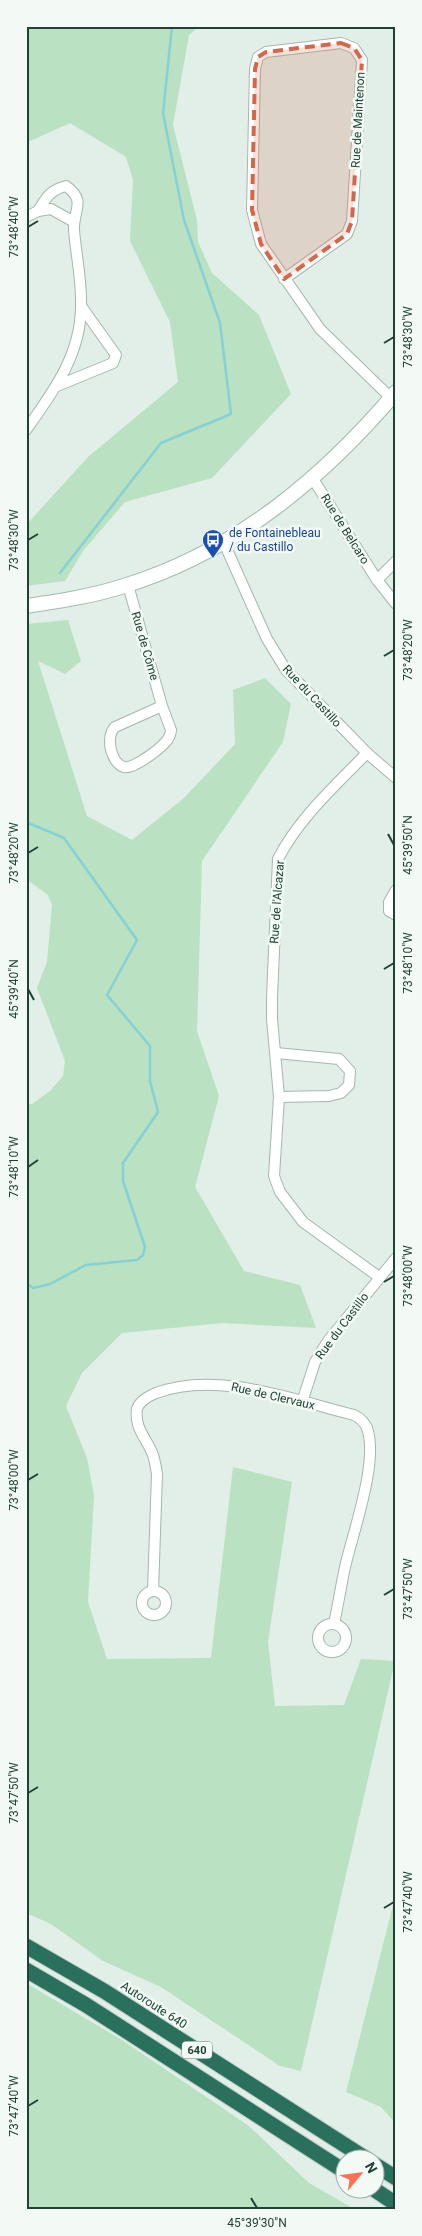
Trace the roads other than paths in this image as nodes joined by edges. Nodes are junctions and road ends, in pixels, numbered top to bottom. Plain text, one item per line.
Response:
1 (38, 211) junction
2 (26, 218) edge
3 (74, 222) junction
4 (284, 279) junction
5 (81, 306) junction
6 (57, 386) junction
7 (393, 396) edge
8 (26, 430) edge
9 (313, 479) junction
10 (224, 544) junction
11 (396, 561) edge
12 (377, 580) junction
13 (128, 585) junction
14 (396, 604) edge
15 (26, 606) edge
16 (162, 706) junction
17 (366, 753) junction
18 (396, 778) edge
19 (396, 890) edge
20 (396, 915) edge
21 (276, 1054) junction
22 (279, 1097) junction
23 (396, 1258) edge
24 (379, 1278) junction
25 (302, 1402) junction
26 (154, 1591) dead end
27 (334, 1624) dead end
28 (26, 1946) edge
29 (26, 1970) edge
30 (349, 2148) edge
31 (334, 2165) edge
32 (384, 2170) edge
33 (396, 2178) edge
34 (384, 2196) edge
35 (396, 2204) edge

1 - 2 street
1 - 3 street
1 - 3 street
3 - 5 street
4 - 4 street, Rue de Maintenon
4 - 7 street, Rue de Maintenon
5 - 6 street
5 - 6 street
6 - 8 street
7 - 9 street
9 - 10 street
9 - 12 street, Rue de Belcaro
10 - 13 street
10 - 17 street, Rue du Castillo
11 - 12 street, Rue de Belcaro
12 - 14 street, Rue de Belcaro
13 - 15 street
13 - 16 street, Rue de Côme
16 - 16 street, Rue de Côme
17 - 18 street, Rue du Castillo
17 - 21 street, Rue de l'Alcazar
19 - 20 street
21 - 22 street, Rue de l'Alcazar
21 - 22 street
22 - 24 street, Rue de l'Alcazar
23 - 24 street, Rue du Castillo
24 - 25 street, Rue du Castillo
25 - 26 street, Rue de Clervaux
25 - 27 street, Rue de Clervaux
28 - 30 highway, Autoroute 640 / 640
29 - 31 highway, 640
32 - 33 highway
34 - 35 highway

